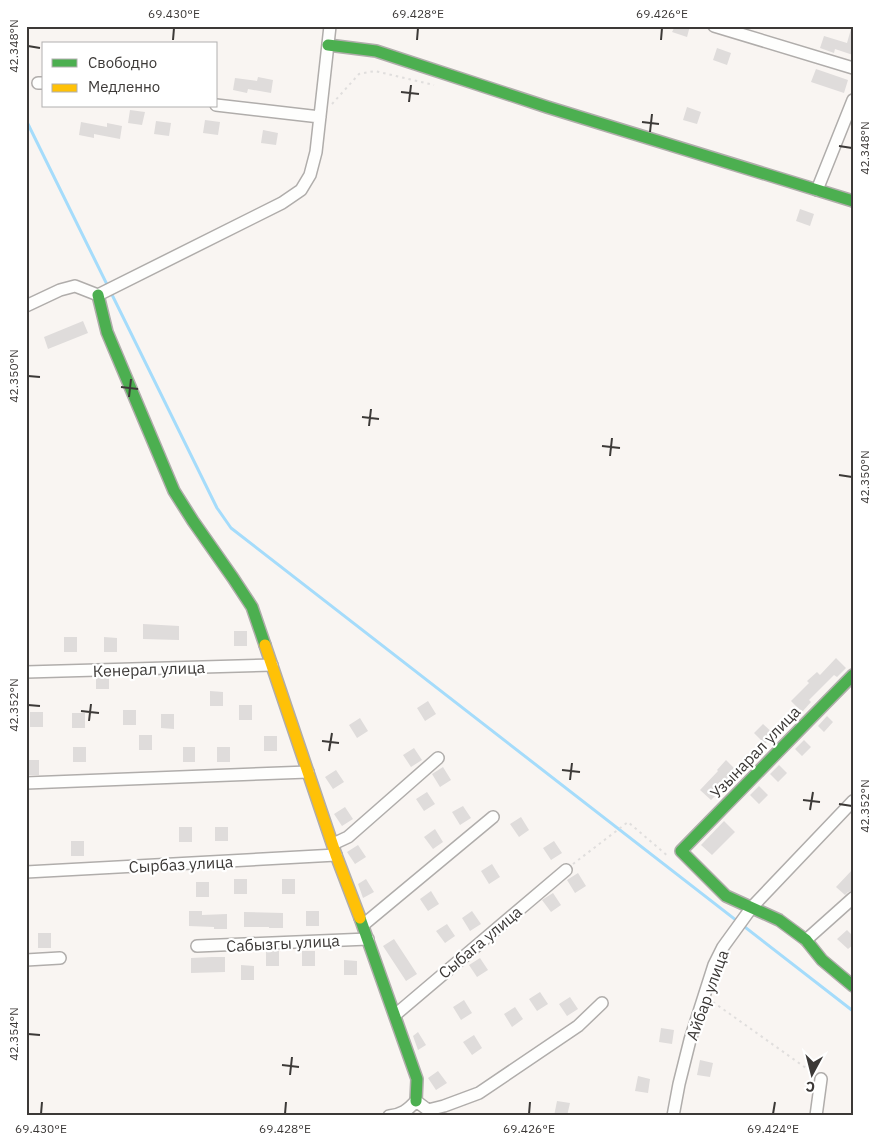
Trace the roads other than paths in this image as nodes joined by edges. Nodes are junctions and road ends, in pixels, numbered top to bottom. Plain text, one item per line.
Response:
1 (330, 26) edge
2 (714, 26) edge
3 (328, 45) junction
4 (853, 68) edge
5 (853, 100) edge
6 (218, 105) edge
7 (320, 118) junction
8 (817, 190) junction
9 (853, 201) edge
10 (98, 295) junction
11 (26, 306) edge
12 (272, 665) junction
13 (26, 672) edge
14 (853, 675) edge
15 (438, 758) dead end
16 (308, 772) junction
17 (26, 783) edge
18 (853, 801) edge
19 (493, 817) dead end
20 (335, 850) junction
21 (566, 870) road end
22 (26, 872) edge
23 (853, 898) edge
24 (752, 907) junction
25 (363, 925) junction
26 (368, 939) junction
27 (806, 940) junction
28 (197, 946) dead end
29 (60, 958) dead end
30 (26, 960) edge
31 (853, 986) edge
32 (602, 1003) dead end
33 (395, 1015) junction
34 (821, 1079) road end
35 (416, 1101) junction
36 (389, 1116) edge
37 (672, 1116) edge
38 (816, 1116) edge

1 - 3 street
2 - 4 street
3 - 7 street
3 - 8 street
5 - 8 street
6 - 7 street
7 - 10 street
8 - 9 street
10 - 11 street
10 - 12 street
12 - 13 street, Кенерал улица
12 - 16 street
14 - 24 street, Узынарал улица
15 - 20 street, Сырбаз улица
16 - 17 street
16 - 20 street
18 - 24 street, Айбар улица
19 - 25 street
20 - 22 street, Сырбаз улица
20 - 25 street
21 - 33 street, Сыбага улица
23 - 27 street
24 - 27 street
24 - 37 street, Айбар улица
25 - 26 street
26 - 28 street, Сабызгы улица
26 - 33 street
27 - 31 street
29 - 30 street
32 - 35 street
33 - 35 street
34 - 38 street
35 - 36 street

